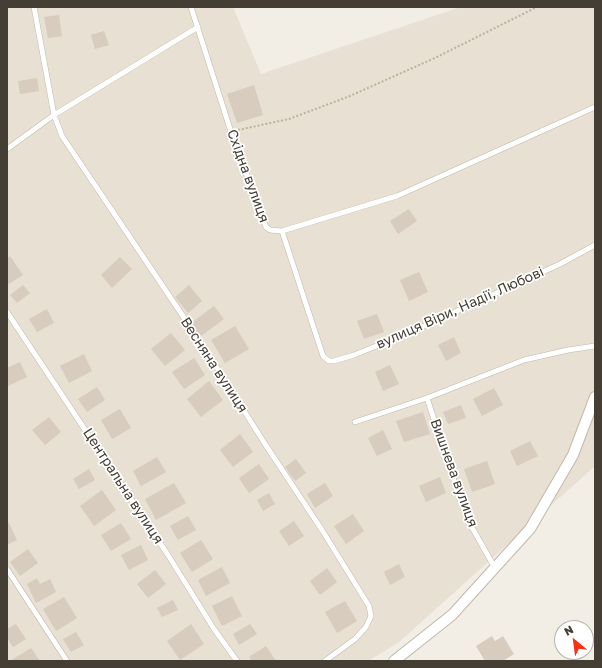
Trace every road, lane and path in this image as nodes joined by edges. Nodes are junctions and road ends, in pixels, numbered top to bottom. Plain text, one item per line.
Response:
1 (34, 7) edge
2 (191, 7) edge
3 (537, 7) edge
4 (198, 27) junction
5 (595, 107) edge
6 (54, 115) junction
7 (231, 132) junction
8 (7, 149) edge
9 (282, 231) junction
10 (595, 245) edge
11 (7, 312) edge
12 (595, 346) edge
13 (323, 356) joint
14 (595, 397) edge
15 (426, 398) junction
16 (355, 422) dead end
17 (496, 568) junction
18 (7, 569) edge
19 (67, 661) edge
20 (237, 661) edge
21 (325, 661) edge
22 (394, 661) edge

1 - 6 lane, Весняна вулиця
2 - 4 lane, Східна вулиця
3 - 7 path
4 - 6 lane
4 - 7 lane, Східна вулиця
5 - 9 lane
6 - 8 lane
6 - 21 lane, Весняна вулиця
7 - 9 lane, Східна вулиця
9 - 13 lane, Східна вулиця
10 - 13 lane, вулиця Віри, Надії, Любові
11 - 20 lane, Центральна вулиця
12 - 15 lane
14 - 17 street
15 - 16 lane
15 - 17 lane, Вишнева вулиця
17 - 22 street
18 - 19 lane

